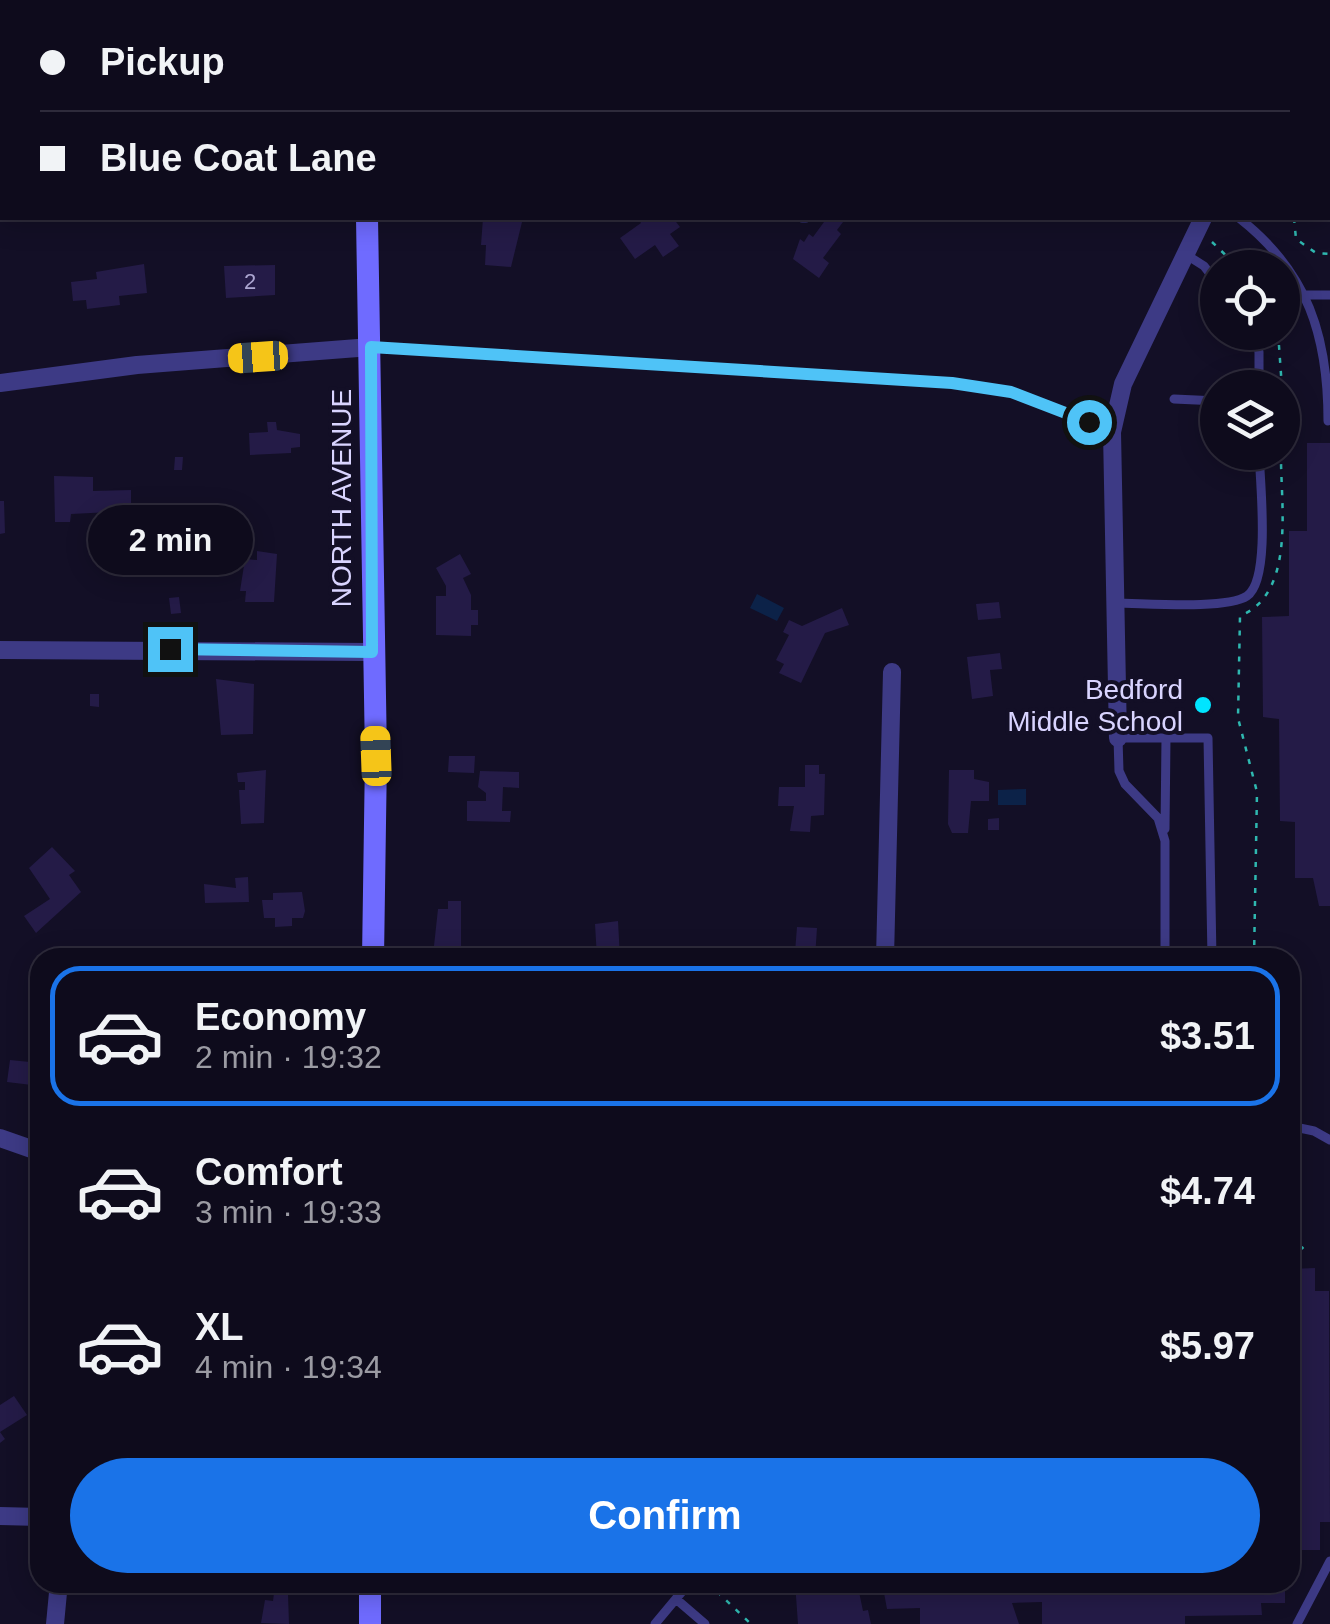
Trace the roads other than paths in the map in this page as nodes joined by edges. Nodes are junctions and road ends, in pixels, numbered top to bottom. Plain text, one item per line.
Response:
1 (367, 220) edge
2 (1202, 220) edge
3 (1242, 220) edge
4 (1185, 254) junction
5 (1200, 263) edge
6 (1302, 295) junction
7 (1330, 295) edge
8 (371, 347) junction
9 (0, 384) edge
10 (1174, 399) dead end
11 (1200, 400) edge
12 (1328, 421) edge
13 (1112, 432) junction
14 (1260, 470) edge
15 (1116, 603) junction
16 (0, 650) edge
17 (372, 652) junction
18 (892, 672) dead end
19 (1118, 738) junction
20 (1166, 738) junction
21 (1164, 842) junction
22 (373, 948) edge
23 (885, 948) edge
24 (1165, 948) edge
25 (1212, 948) edge
26 (1300, 1128) edge
27 (0, 1138) edge
28 (1330, 1140) edge
29 (30, 1148) edge
30 (0, 1516) edge
31 (30, 1517) edge
32 (1330, 1560) edge
33 (58, 1593) edge
34 (370, 1593) edge
35 (681, 1593) edge
36 (676, 1599) junction
37 (55, 1624) edge
38 (370, 1624) edge
39 (655, 1624) edge
40 (705, 1624) edge
41 (1298, 1624) edge

1 - 8 street, NORTH AVENUE
2 - 4 street
3 - 6 lane
4 - 5 lane
4 - 13 street
6 - 7 lane
6 - 12 lane
8 - 9 street
8 - 13 lane
8 - 17 street, NORTH AVENUE
10 - 11 lane
13 - 15 street
14 - 15 lane
15 - 19 street
16 - 17 street
17 - 22 street, NORTH AVENUE
18 - 23 street
19 - 20 lane
19 - 21 lane
20 - 21 lane
20 - 25 lane
21 - 24 lane
26 - 28 lane
27 - 29 street
30 - 31 street
32 - 41 lane
33 - 37 street
34 - 38 street
35 - 36 lane
36 - 39 lane
36 - 40 lane

